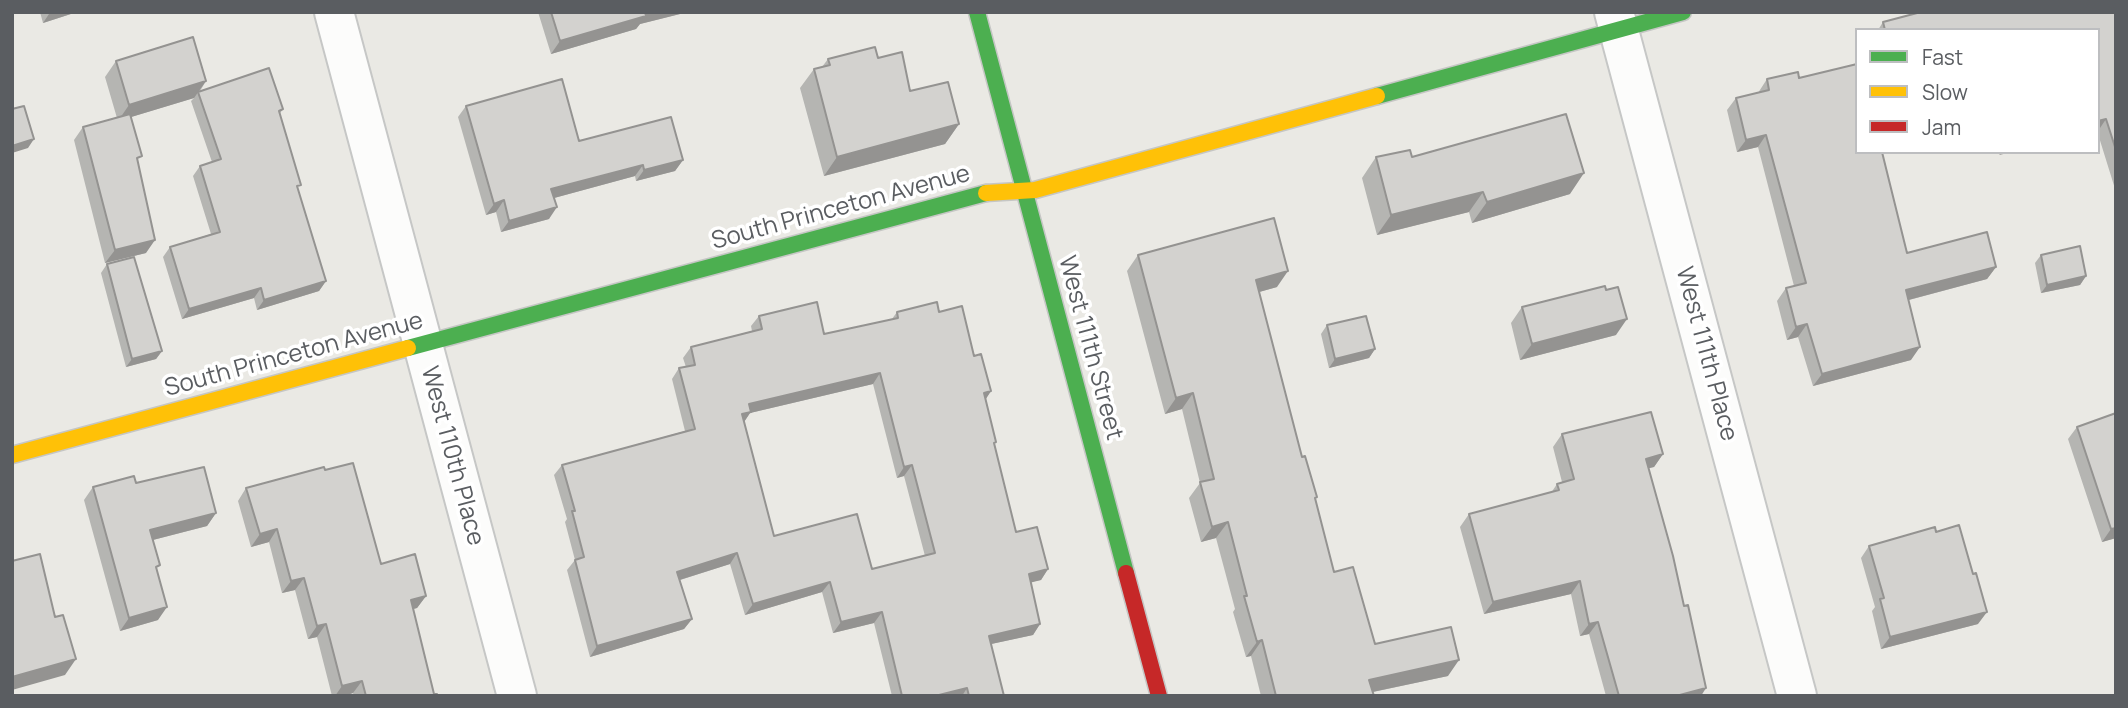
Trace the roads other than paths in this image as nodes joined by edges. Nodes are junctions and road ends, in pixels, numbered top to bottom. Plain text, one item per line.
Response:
1 (334, 12) edge
2 (977, 12) edge
3 (1683, 12) edge
4 (1617, 21) edge
5 (1024, 191) junction
6 (421, 345) junction
7 (12, 455) edge
8 (517, 696) edge
9 (1159, 696) edge
10 (1797, 696) edge

1 - 6 street, West 110th Place
2 - 5 street, West 111th Street
3 - 4 street, South Princeton Avenue
4 - 5 street, South Princeton Avenue
4 - 10 street, West 111th Place
5 - 6 street, South Princeton Avenue
5 - 9 street, West 111th Street
6 - 7 street, South Princeton Avenue
6 - 8 street, West 110th Place

